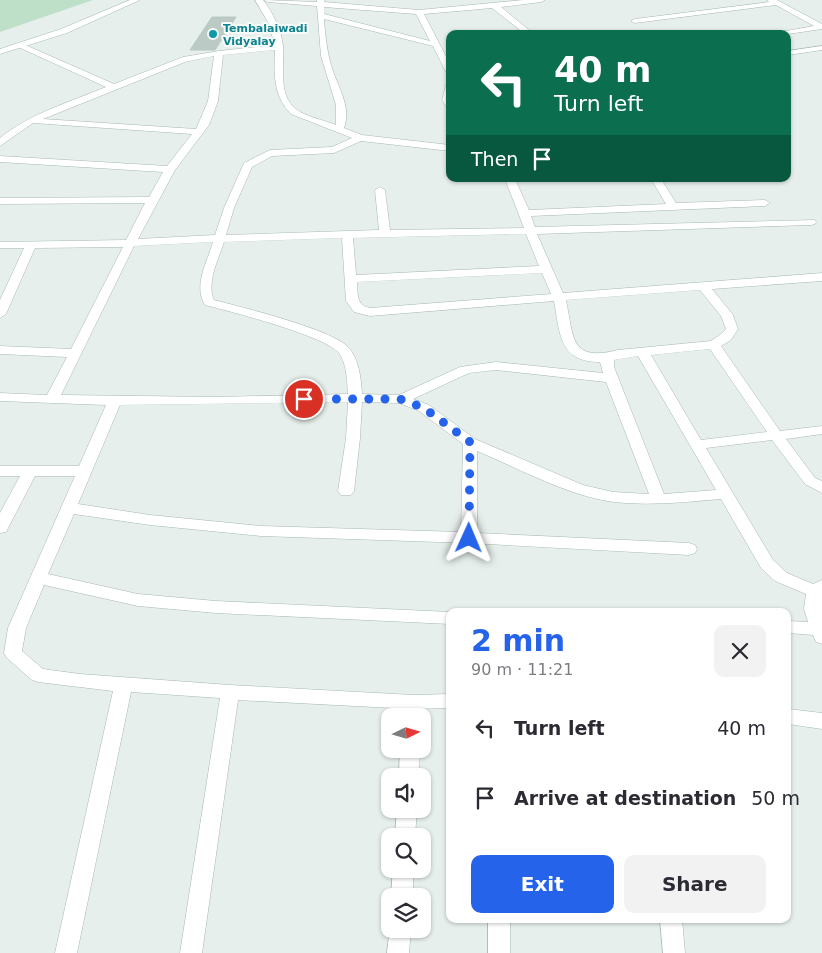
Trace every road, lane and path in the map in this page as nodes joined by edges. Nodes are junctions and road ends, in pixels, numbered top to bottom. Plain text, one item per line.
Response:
1 (136, 0) edge
2 (259, 0) edge
3 (268, 0) edge
4 (536, 0) edge
5 (321, 2) edge
6 (774, 2) edge
7 (494, 6) junction
8 (419, 12) junction
9 (322, 16) junction
10 (635, 21) dead end
11 (822, 27) edge
12 (525, 30) edge
13 (791, 31) edge
14 (437, 45) junction
15 (20, 46) junction
16 (279, 47) junction
17 (822, 48) edge
18 (0, 52) edge
19 (219, 53) junction
20 (791, 53) edge
21 (446, 64) edge
22 (115, 88) junction
23 (32, 120) junction
24 (339, 130) junction
25 (198, 132) junction
26 (360, 138) junction
27 (0, 143) edge
28 (446, 148) edge
29 (0, 160) edge
30 (170, 169) junction
31 (511, 182) edge
32 (658, 182) edge
33 (380, 190) dead end
34 (0, 200) edge
35 (152, 200) junction
36 (765, 203) dead end
37 (673, 207) junction
38 (525, 213) junction
39 (811, 222) dead end
40 (530, 231) junction
41 (385, 234) junction
42 (348, 235) junction
43 (221, 238) junction
44 (130, 243) junction
45 (31, 245) junction
46 (0, 246) edge
47 (546, 269) junction
48 (822, 278) edge
49 (350, 279) junction
50 (704, 287) junction
51 (558, 298) junction
52 (0, 314) edge
53 (714, 345) junction
54 (0, 350) edge
55 (75, 353) junction
56 (643, 353) junction
57 (607, 358) junction
58 (611, 378) junction
59 (0, 397) edge
60 (356, 398) junction
61 (52, 399) junction
62 (400, 399) junction
63 (115, 401) junction
64 (822, 430) edge
65 (776, 435) junction
66 (470, 442) junction
67 (697, 445) junction
68 (0, 471) edge
69 (83, 471) junction
70 (30, 472) junction
71 (822, 488) edge
72 (346, 491) dead end
73 (726, 494) junction
74 (659, 498) junction
75 (68, 508) junction
76 (0, 528) edge
77 (469, 538) junction
78 (689, 550) dead end
79 (38, 578) junction
80 (818, 588) edge
81 (446, 618) edge
82 (791, 628) edge
83 (820, 633) edge
84 (124, 684) junction
85 (230, 692) junction
86 (446, 702) edge
87 (402, 708) edge
88 (418, 708) edge
89 (791, 717) edge
90 (822, 721) edge
91 (499, 923) edge
92 (671, 923) edge
93 (399, 938) edge
94 (66, 953) edge
95 (191, 953) edge
96 (398, 953) edge
97 (499, 953) edge
98 (674, 953) edge

1 - 15 street
2 - 16 street
3 - 5 street
4 - 7 street
5 - 8 street
5 - 9 street
6 - 10 street
6 - 11 street
7 - 8 street
7 - 12 street
8 - 14 street
9 - 14 street
9 - 24 street
11 - 13 street
14 - 21 street
15 - 18 street
15 - 22 street
16 - 19 street
16 - 24 street
17 - 20 street
19 - 22 street
19 - 25 street
22 - 23 street
23 - 25 street
23 - 27 street
24 - 26 street
25 - 30 street
26 - 28 street
26 - 43 street
29 - 30 street
30 - 35 street
31 - 38 street
32 - 37 street
33 - 41 street
34 - 35 street
35 - 44 street
36 - 37 street
37 - 38 street
38 - 40 street
39 - 40 street
40 - 41 street
40 - 47 street
41 - 42 street
42 - 43 street
42 - 49 street
43 - 44 street
43 - 60 street
44 - 45 street
44 - 55 street
45 - 46 street
45 - 52 street
47 - 49 street
47 - 51 street
48 - 50 street
49 - 51 street
50 - 51 street
50 - 53 street
51 - 57 street
53 - 56 street
53 - 65 street
54 - 55 street
55 - 61 street
56 - 57 street
56 - 67 street
57 - 58 street
58 - 62 street
58 - 74 street
59 - 61 street
60 - 62 street
60 - 63 street
60 - 72 street
61 - 63 street
62 - 66 street
63 - 69 street
64 - 65 street
65 - 67 street
65 - 71 street
66 - 74 street
66 - 77 street
67 - 73 street
68 - 70 street
69 - 70 street
69 - 75 street
70 - 76 street
73 - 74 street
73 - 80 street
75 - 77 street
75 - 79 street
77 - 78 street
79 - 81 street
79 - 84 street
80 - 83 street
82 - 83 street
84 - 85 street
84 - 94 street
85 - 87 street
85 - 95 street
86 - 88 street
89 - 90 street
91 - 97 street
92 - 98 street
93 - 96 street

